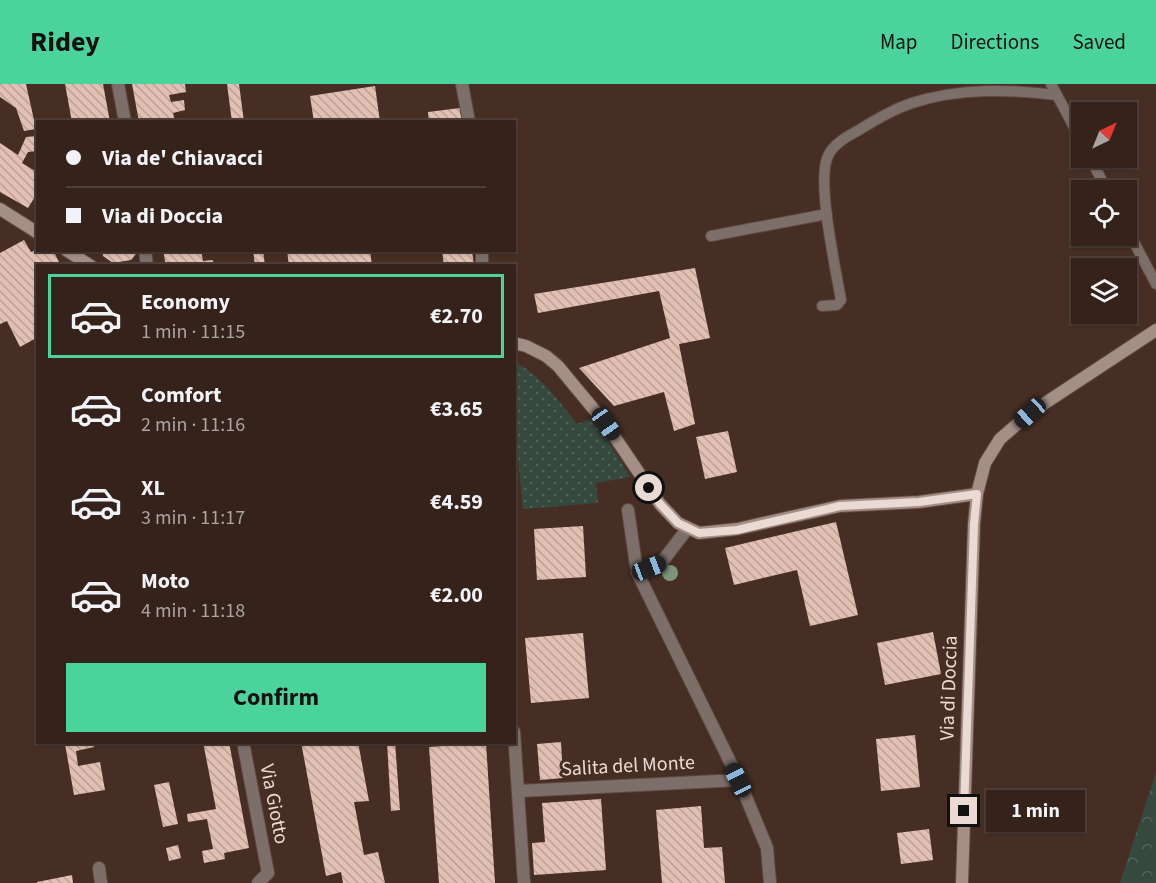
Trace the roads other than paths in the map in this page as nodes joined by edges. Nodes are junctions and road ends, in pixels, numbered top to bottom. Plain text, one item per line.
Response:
1 (118, 84) edge
2 (462, 84) edge
3 (1051, 84) edge
4 (1057, 95) junction
5 (125, 120) edge
6 (469, 120) edge
7 (1071, 121) edge
8 (0, 209) edge
9 (827, 214) junction
10 (36, 232) edge
11 (711, 236) dead end
12 (1136, 246) edge
13 (69, 252) edge
14 (88, 264) edge
15 (1156, 284) edge
16 (822, 306) dead end
17 (1156, 330) edge
18 (516, 344) edge
19 (977, 494) junction
20 (628, 510) dead end
21 (688, 528) junction
22 (637, 572) junction
23 (243, 744) edge
24 (515, 744) edge
25 (738, 780) junction
26 (519, 791) junction
27 (99, 868) dead end
28 (269, 878) edge
29 (101, 883) edge
30 (258, 883) edge
31 (524, 883) edge
32 (770, 883) edge
33 (962, 883) edge

1 - 5 street
2 - 6 street
3 - 4 lane
4 - 7 lane
4 - 9 lane
8 - 10 street
9 - 11 lane
9 - 16 lane
12 - 15 lane
13 - 14 street
17 - 19 street, Via di Doccia
18 - 21 street
19 - 21 street
19 - 33 street, Via di Doccia
20 - 22 street
21 - 22 street
22 - 25 street
23 - 28 street, Via Giotto
24 - 26 street
25 - 26 street, Salita del Monte
25 - 32 street
26 - 31 street
27 - 29 street
28 - 30 street, Via Giotto

